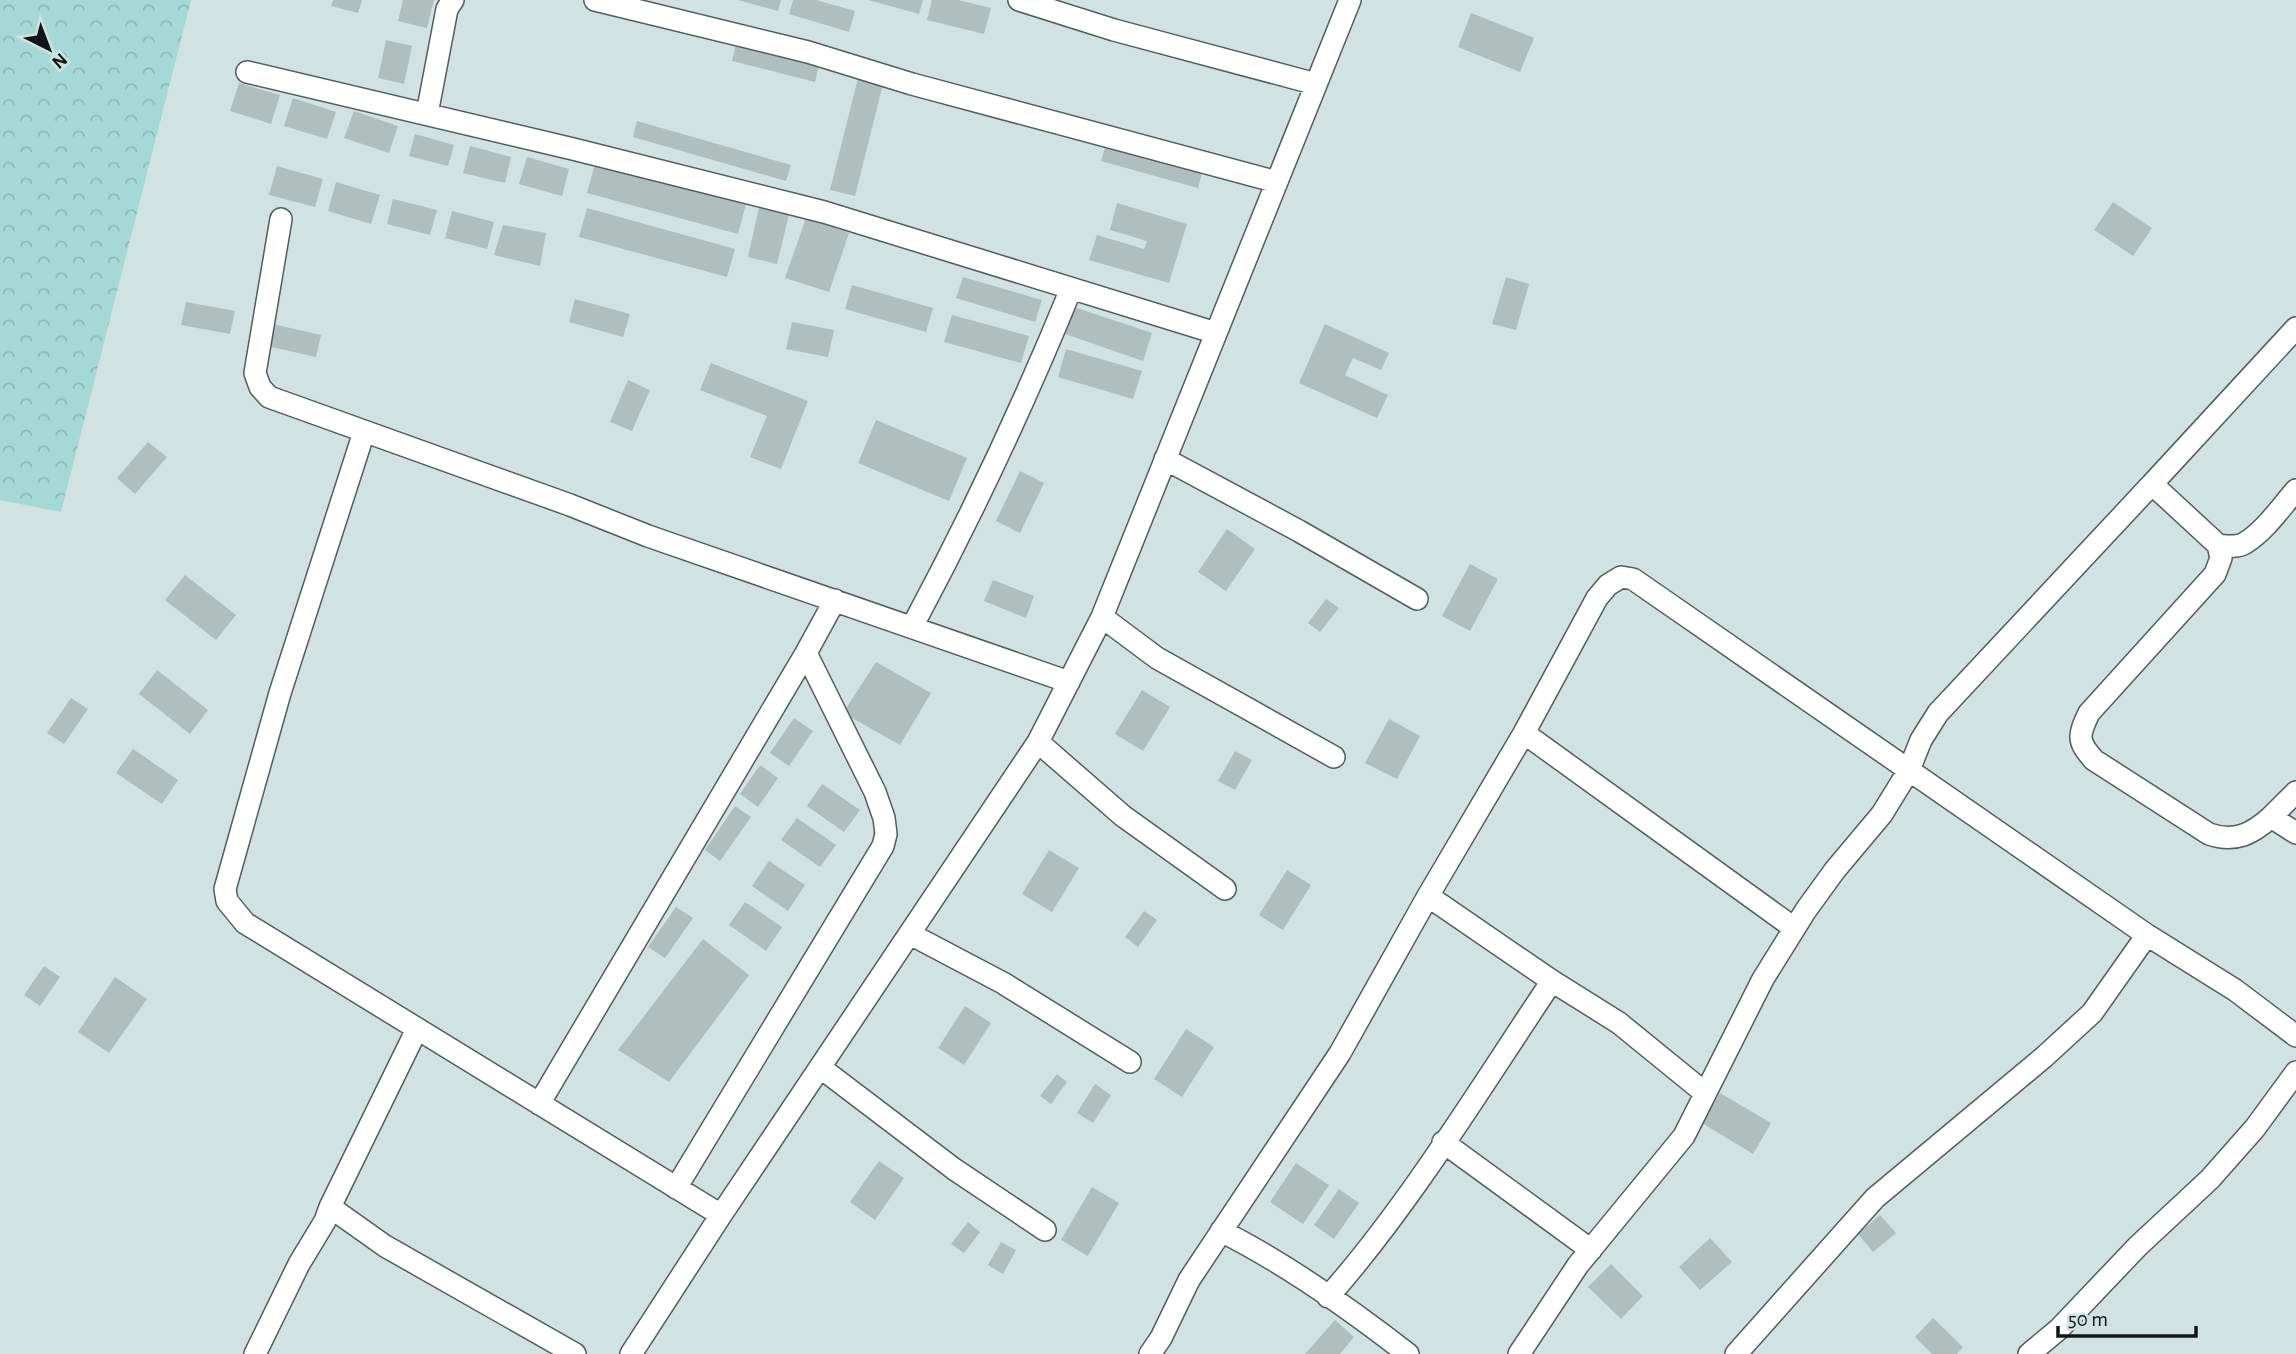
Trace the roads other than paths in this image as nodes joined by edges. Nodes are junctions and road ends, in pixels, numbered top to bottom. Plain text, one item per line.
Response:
1 (453, 0) edge
2 (595, 0) edge
3 (1018, 0) edge
4 (1350, 0) edge
5 (247, 72) dead end
6 (1316, 84) junction
7 (426, 114) junction
8 (1277, 182) junction
9 (281, 219) dead end
10 (1071, 289) junction
11 (2296, 328) edge
12 (1216, 333) junction
13 (364, 432) junction
14 (1165, 459) junction
15 (2152, 484) junction
16 (2296, 490) edge
17 (2218, 545) junction
18 (1418, 598) dead end
19 (835, 600) junction
20 (1102, 617) junction
21 (912, 627) junction
22 (806, 653) junction
23 (1069, 681) junction
24 (1524, 733) junction
25 (1038, 743) junction
26 (1334, 757) dead end
27 (1909, 770) junction
28 (2296, 792) edge
29 (2272, 817) junction
30 (2296, 833) edge
31 (1225, 889) dead end
32 (1428, 895) junction
33 (1794, 928) junction
34 (910, 934) junction
35 (2147, 935) junction
36 (1552, 981) junction
37 (417, 1029) junction
38 (2296, 1036) edge
39 (1130, 1062) dead end
40 (821, 1068) junction
41 (2296, 1072) edge
42 (1705, 1093) junction
43 (539, 1104) junction
44 (1443, 1142) junction
45 (676, 1188) junction
46 (330, 1207) junction
47 (721, 1215) junction
48 (1045, 1230) dead end
49 (1221, 1231) junction
50 (1591, 1250) junction
51 (1328, 1297) junction
52 (255, 1354) edge
53 (575, 1354) edge
54 (631, 1354) edge
55 (1150, 1354) edge
56 (1408, 1354) edge
57 (1519, 1354) edge
58 (1736, 1354) edge
59 (2029, 1354) edge

1 - 7 street
2 - 8 street
3 - 6 street
4 - 6 street
5 - 7 street
6 - 8 street
7 - 10 street
8 - 12 street
9 - 13 street
10 - 12 street
10 - 21 street
11 - 15 street
12 - 14 street
13 - 19 street
13 - 37 street
14 - 18 street
14 - 20 street
15 - 17 street
15 - 27 street
16 - 17 street
17 - 29 street
19 - 21 street
19 - 22 street
20 - 23 street
20 - 26 street
21 - 23 street
22 - 43 street
22 - 45 street
23 - 25 street
24 - 27 street
24 - 32 street
24 - 33 street
25 - 31 street
25 - 34 street
27 - 33 street
27 - 35 street
28 - 29 street
29 - 30 street
32 - 36 street
32 - 49 street
33 - 42 street
34 - 39 street
34 - 40 street
35 - 38 street
35 - 58 street
36 - 42 street
36 - 44 street
37 - 43 street
37 - 46 street
40 - 47 street
40 - 48 street
41 - 59 street
42 - 50 street
43 - 45 street
44 - 50 street
44 - 51 street
45 - 47 street
46 - 52 street
46 - 53 street
47 - 54 street
49 - 51 street
49 - 55 street
50 - 57 street
51 - 56 street

